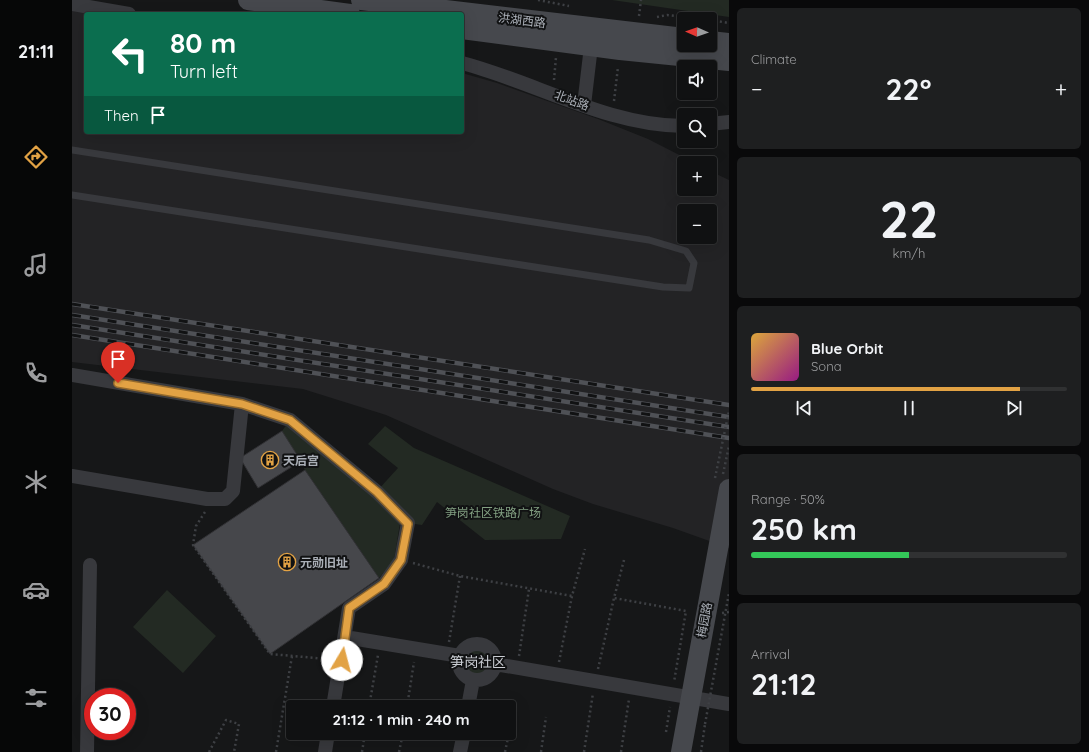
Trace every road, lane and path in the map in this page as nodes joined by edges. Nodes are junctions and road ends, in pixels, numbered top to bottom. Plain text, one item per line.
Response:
1 (248, 0) edge
2 (361, 0) edge
3 (641, 0) edge
4 (72, 4) edge
5 (118, 12) edge
6 (335, 12) edge
7 (436, 12) edge
8 (464, 16) edge
9 (639, 16) dead end
10 (677, 16) edge
11 (654, 18) dead end
12 (717, 21) edge
13 (729, 22) edge
14 (464, 29) edge
15 (592, 37) junction
16 (677, 38) edge
17 (717, 42) edge
18 (729, 43) edge
19 (556, 57) dead end
20 (729, 61) edge
21 (464, 63) edge
22 (619, 64) dead end
23 (554, 80) dead end
24 (614, 104) dead end
25 (584, 105) junction
26 (729, 122) edge
27 (717, 123) edge
28 (677, 126) edge
29 (72, 150) edge
30 (72, 195) edge
31 (72, 375) edge
32 (242, 404) junction
33 (72, 476) edge
34 (729, 489) edge
35 (207, 499) junction
36 (585, 549) dead end
37 (729, 550) edge
38 (401, 560) junction
39 (624, 560) dead end
40 (90, 565) dead end
41 (460, 576) junction
42 (529, 589) junction
43 (729, 593) edge
44 (572, 596) junction
45 (614, 598) junction
46 (722, 612) dead end
47 (729, 612) edge
48 (345, 636) junction
49 (380, 642) junction
50 (417, 649) junction
51 (454, 655) junction
52 (292, 656) junction
53 (342, 660) junction
54 (495, 664) junction
55 (517, 668) junction
56 (556, 674) junction
57 (473, 680) junction
58 (595, 682) junction
59 (672, 694) junction
60 (630, 695) dead end
61 (334, 700) edge
62 (370, 700) edge
63 (408, 700) edge
64 (469, 700) edge
65 (729, 704) edge
66 (546, 717) dead end
67 (665, 738) dead end
68 (327, 740) edge
69 (364, 740) edge
70 (402, 740) edge
71 (463, 740) edge
72 (508, 740) edge
73 (87, 752) edge
74 (209, 752) edge
75 (234, 752) edge
76 (276, 752) edge
77 (325, 752) edge
78 (362, 752) edge
79 (400, 752) edge
80 (460, 752) edge
81 (506, 752) edge
82 (540, 752) edge
83 (584, 752) edge
84 (621, 752) edge
85 (680, 752) edge
86 (693, 752) edge
87 (701, 752) edge

1 - 6 main road
2 - 7 main road, 洪湖西路
3 - 9 path
4 - 5 street
8 - 15 main road, 洪湖西路
10 - 11 path
12 - 13 path
14 - 15 main road, 洪湖西路
15 - 16 main road, 洪湖西路
15 - 20 main road, 洪湖西路
15 - 25 street
17 - 18 main road
19 - 23 path
21 - 25 street, 北站路
22 - 24 path
25 - 28 street, 北站路
26 - 27 street
29 - 30 lane
31 - 32 street
32 - 35 street
32 - 38 street
33 - 35 street
34 - 85 main road, 梅园路, bridge
35 - 52 path
36 - 44 path
37 - 86 main road, 梅园路
38 - 41 path
38 - 48 street
39 - 45 path
40 - 73 street
41 - 42 path
41 - 51 path
42 - 44 path
42 - 55 path
43 - 87 path, bridge
44 - 56 path
45 - 58 path
45 - 59 path
46 - 47 path
48 - 49 street
48 - 53 street
49 - 50 street
49 - 62 path
50 - 51 street
50 - 63 path
51 - 54 street
51 - 57 street
52 - 53 path
52 - 76 path
53 - 61 street
54 - 55 street
54 - 57 street
55 - 56 street
56 - 58 street
57 - 64 street
58 - 59 street
58 - 83 path
59 - 65 street
59 - 67 path
60 - 84 path
66 - 82 path
68 - 77 street
69 - 78 path
70 - 79 path
71 - 80 street
72 - 81 path
74 - 75 path

